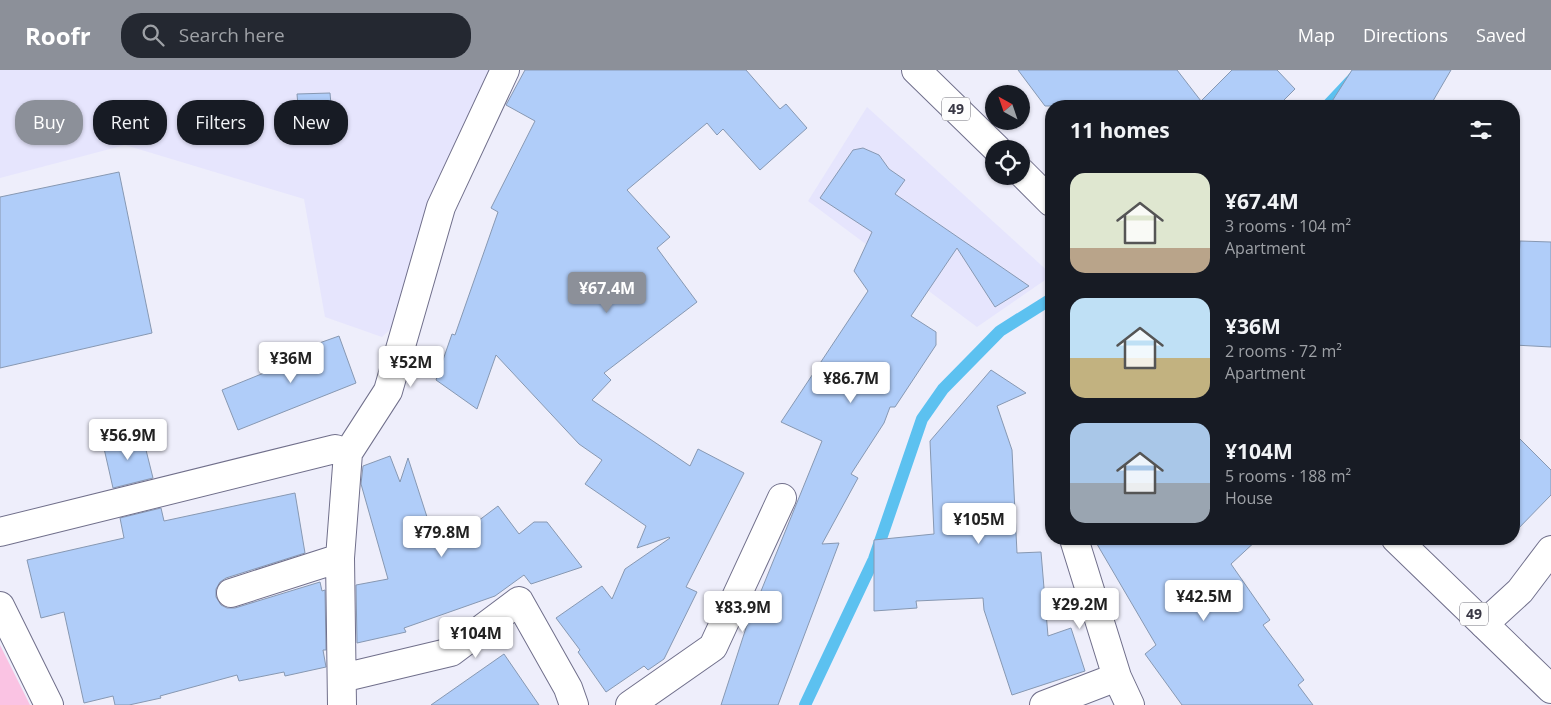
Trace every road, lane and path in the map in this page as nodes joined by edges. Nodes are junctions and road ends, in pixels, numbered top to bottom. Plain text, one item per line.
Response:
1 (505, 70) edge
2 (916, 70) edge
3 (988, 140) edge
4 (1030, 181) edge
5 (1045, 196) edge
6 (348, 453) junction
7 (782, 498) dead end
8 (0, 532) edge
9 (1076, 545) edge
10 (1402, 545) edge
11 (1551, 550) edge
12 (340, 558) junction
13 (231, 592) dead end
14 (0, 606) edge
15 (1484, 624) junction
16 (1117, 677) junction
17 (1551, 689) edge
18 (342, 692) edge
19 (49, 705) edge
20 (574, 705) edge
21 (630, 705) edge
22 (1044, 705) edge
23 (1130, 705) edge

1 - 6 street
2 - 3 street, 49
4 - 5 street
6 - 8 street
6 - 12 street
7 - 21 street
9 - 16 street
10 - 15 street, 49
11 - 15 street
12 - 13 street
12 - 18 street
14 - 19 street
15 - 17 street, 49
16 - 22 street
16 - 23 street
18 - 20 street

